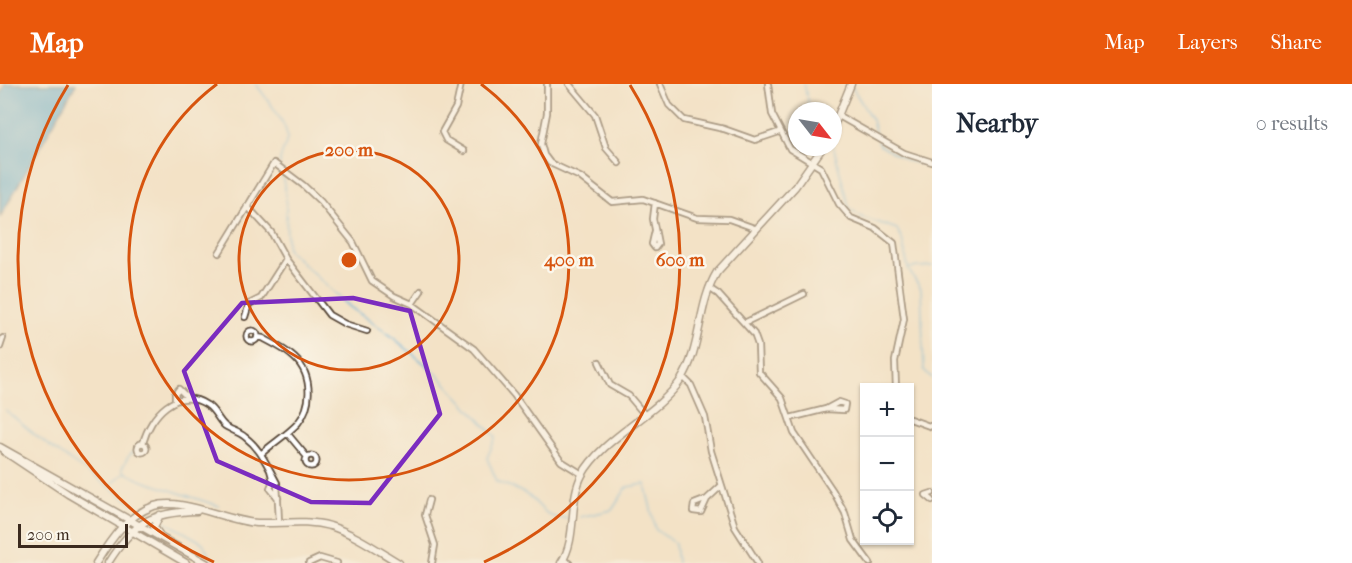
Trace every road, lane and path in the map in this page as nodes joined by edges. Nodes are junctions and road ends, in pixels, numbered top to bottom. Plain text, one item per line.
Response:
1 (461, 84) edge
2 (547, 84) edge
3 (569, 84) edge
4 (660, 84) edge
5 (768, 84) edge
6 (851, 84) edge
7 (842, 108) edge
8 (842, 118) edge
9 (779, 132) junction
10 (465, 151) dead end
11 (818, 156) edge
12 (932, 162) edge
13 (619, 163) dead end
14 (813, 164) junction
15 (655, 203) junction
16 (247, 206) junction
17 (757, 229) junction
18 (655, 231) dead end
19 (219, 253) dead end
20 (286, 259) junction
21 (709, 288) junction
22 (421, 291) dead end
23 (804, 294) dead end
24 (412, 304) junction
25 (245, 317) dead end
26 (744, 323) junction
27 (367, 331) dead end
28 (257, 337) dead end
29 (3, 338) dead end
30 (0, 347) edge
31 (599, 362) dead end
32 (683, 377) junction
33 (896, 383) edge
34 (188, 398) junction
35 (175, 400) junction
36 (826, 409) dead end
37 (645, 415) junction
38 (790, 418) junction
39 (914, 421) edge
40 (932, 427) edge
41 (287, 433) junction
42 (143, 443) dead end
43 (0, 448) edge
44 (261, 454) junction
45 (308, 457) dead end
46 (582, 474) junction
47 (274, 481) junction
48 (721, 486) junction
49 (932, 493) edge
50 (278, 498) junction
51 (707, 499) dead end
52 (429, 500) dead end
53 (932, 500) edge
54 (199, 511) junction
55 (162, 513) junction
56 (128, 520) junction
57 (279, 521) junction
58 (122, 526) junction
59 (138, 526) junction
60 (131, 532) junction
61 (163, 540) junction
62 (564, 562) edge
63 (757, 562) edge
64 (96, 563) edge
65 (108, 563) edge
66 (186, 563) edge
67 (206, 563) edge
68 (309, 563) edge
69 (337, 563) edge
70 (399, 563) edge
71 (432, 563) edge
72 (870, 563) edge

1 - 10 street
2 - 15 street
3 - 13 street
4 - 9 street
5 - 9 street
6 - 7 street
8 - 12 street
9 - 14 street
11 - 14 street
14 - 17 street
14 - 33 street
15 - 17 street
15 - 18 street
16 - 19 street
16 - 20 street
16 - 24 street
17 - 21 street
20 - 25 street
20 - 27 street
21 - 26 street
21 - 32 street
22 - 24 street
23 - 26 street
24 - 46 street
26 - 38 street
28 - 41 street
29 - 30 street
31 - 37 street
32 - 37 street
32 - 48 street
34 - 35 street
34 - 35 street
34 - 44 street
35 - 42 street
36 - 38 street
37 - 46 street
38 - 72 street
39 - 40 street
41 - 44 street
41 - 45 street
43 - 56 street
43 - 58 street
44 - 47 street
46 - 62 street
47 - 50 street
47 - 50 street
48 - 51 street
48 - 63 street
49 - 53 street
50 - 57 street
52 - 71 street
54 - 55 street
54 - 56 street
54 - 57 street
55 - 59 street
55 - 61 street
56 - 58 street
56 - 59 street
57 - 70 street
58 - 60 street
58 - 64 street
59 - 60 street
59 - 61 street
60 - 65 street
60 - 66 street
61 - 67 street
68 - 69 street

